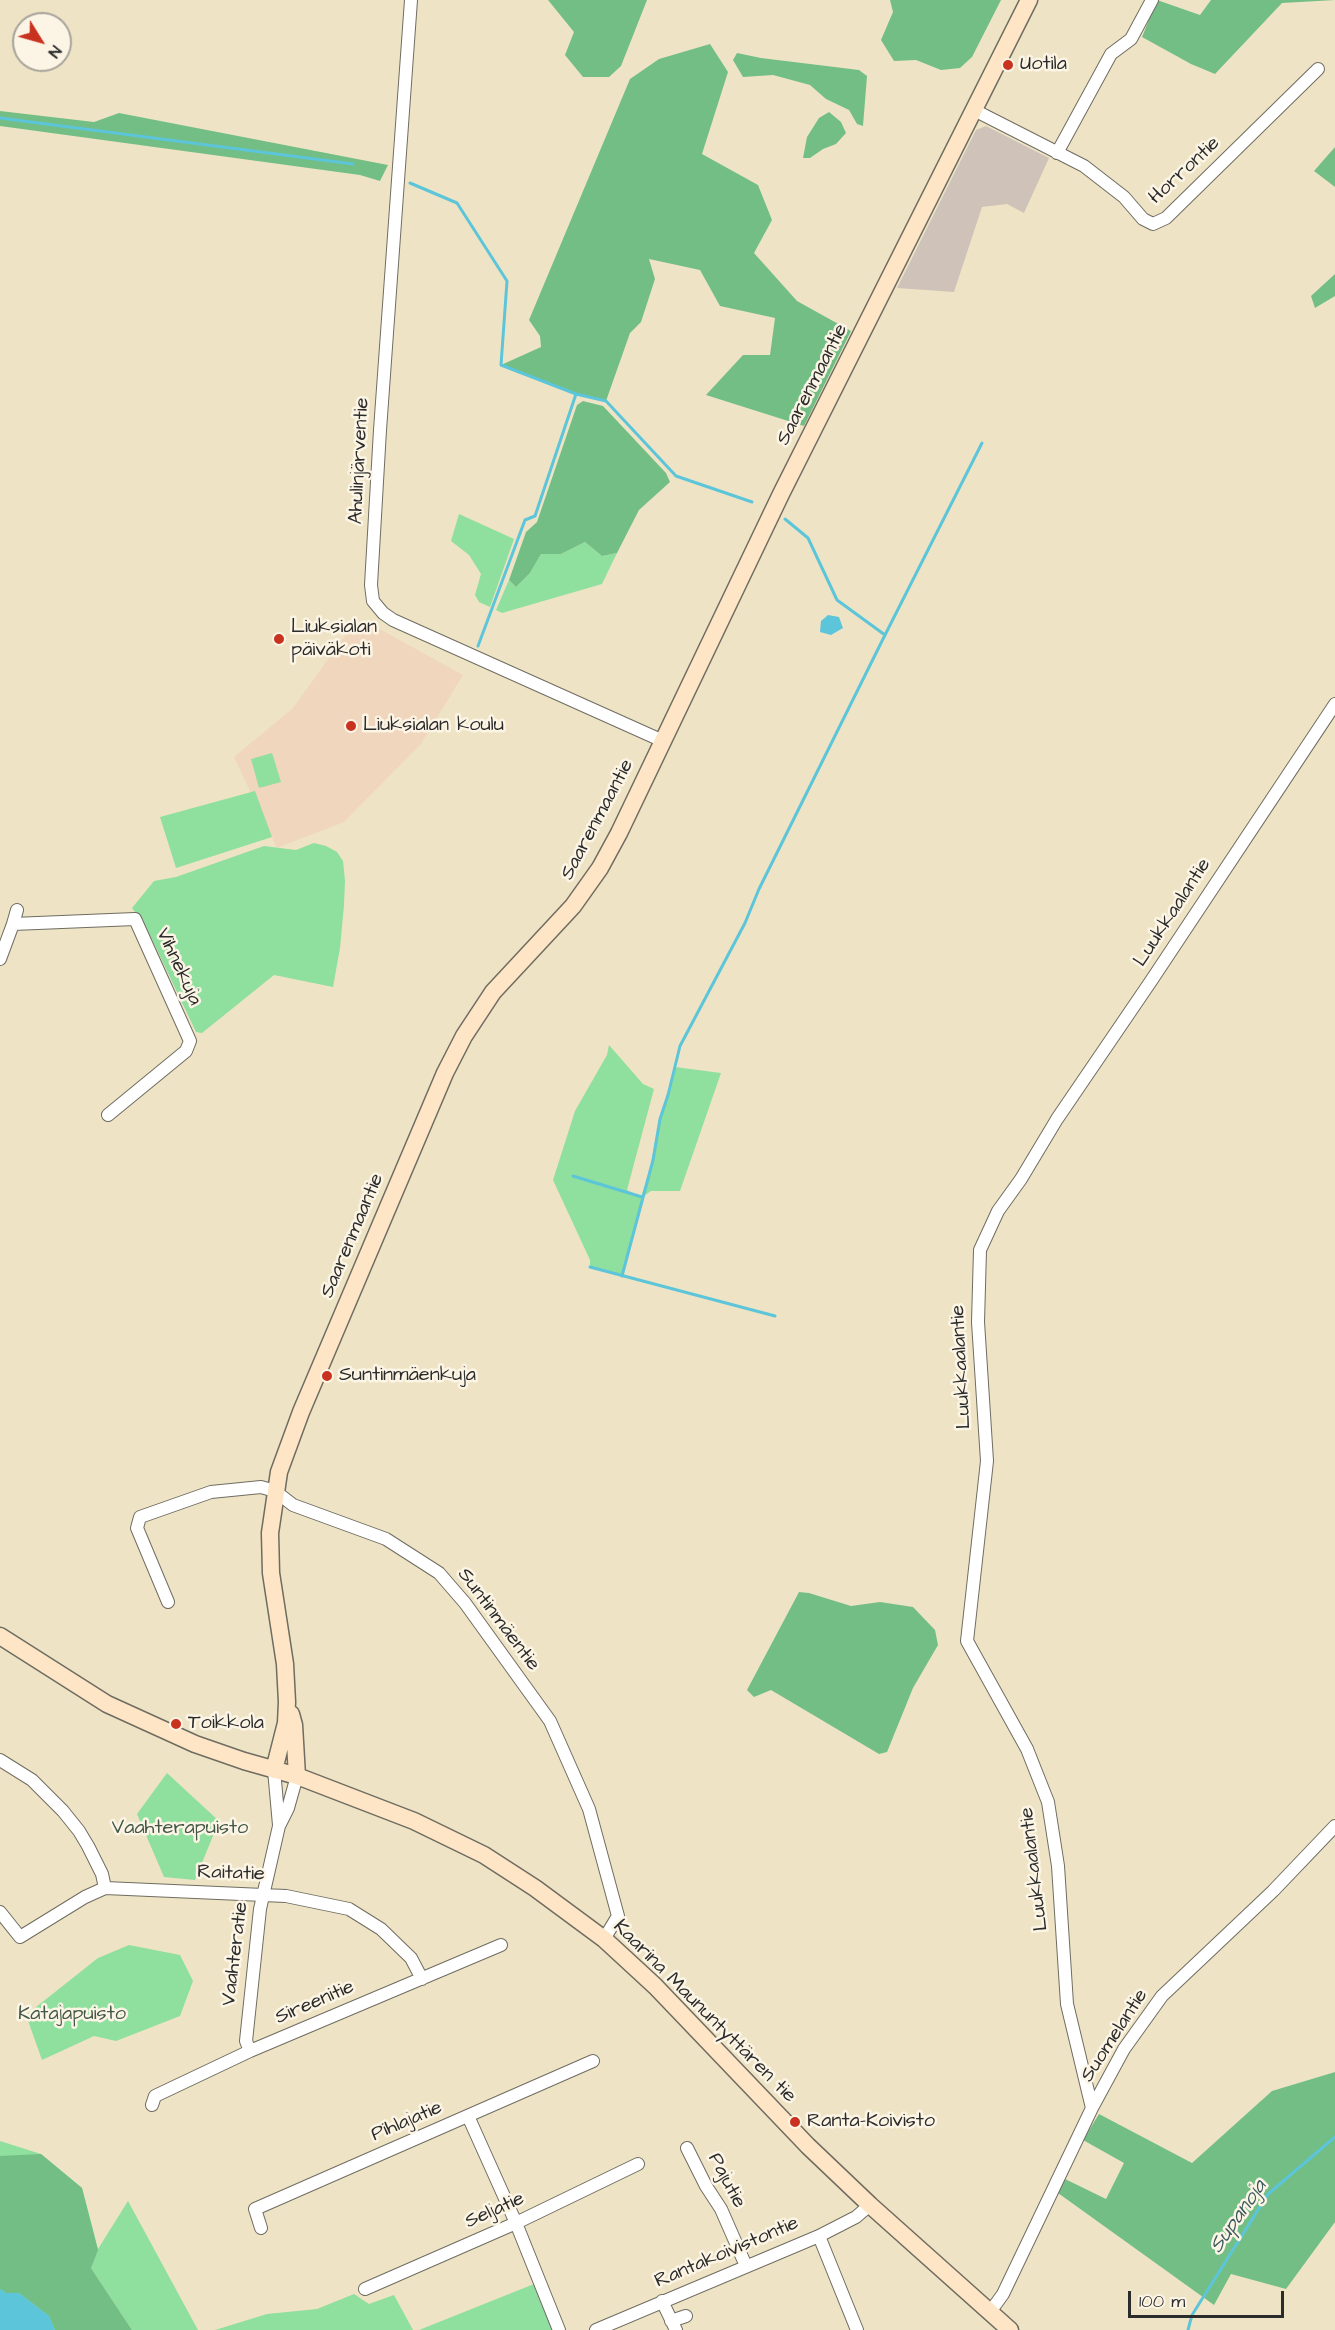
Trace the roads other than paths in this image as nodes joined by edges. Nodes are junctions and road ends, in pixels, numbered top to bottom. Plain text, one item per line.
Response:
1 (411, 0) edge
2 (1029, 0) edge
3 (1152, 0) edge
4 (1318, 69) dead end
5 (974, 111) junction
6 (1058, 153) junction
7 (1335, 704) edge
8 (663, 741) junction
9 (16, 910) dead end
10 (13, 924) junction
11 (0, 959) edge
12 (108, 1115) dead end
13 (275, 1491) junction
14 (168, 1602) dead end
15 (0, 1636) edge
16 (287, 1702) junction
17 (0, 1760) edge
18 (274, 1770) junction
19 (297, 1776) junction
20 (279, 1826) junction
21 (1335, 1826) edge
22 (105, 1888) junction
23 (262, 1894) junction
24 (0, 1912) edge
25 (604, 1939) junction
26 (501, 1946) dead end
27 (422, 1979) junction
28 (250, 2051) junction
29 (593, 2061) dead end
30 (152, 2105) dead end
31 (1092, 2108) junction
32 (468, 2116) junction
33 (687, 2148) dead end
34 (638, 2164) dead end
35 (870, 2205) junction
36 (516, 2223) junction
37 (261, 2228) dead end
38 (819, 2236) junction
39 (746, 2266) junction
40 (365, 2289) dead end
41 (662, 2301) junction
42 (990, 2312) junction
43 (686, 2316) dead end
44 (673, 2325) edge
45 (559, 2330) edge
46 (596, 2330) edge
47 (857, 2330) edge
48 (1010, 2330) edge

1 - 8 street, Ahulinjärventie
2 - 5 street, Saarenmaantie
3 - 6 street
4 - 6 street, Horrontie
5 - 6 street, Horrontie
5 - 8 street, Saarenmaantie
7 - 31 street, Luukkaalantie
8 - 13 street, Saarenmaantie
9 - 10 street
10 - 11 street
10 - 12 street, Vihnekuja
13 - 14 street, Suntinmäentie
13 - 16 street, Saarenmaantie
13 - 25 street, Suntinmäentie
15 - 18 street, Kaarina Maununtyttären tie
16 - 18 street, Saarenmaantie
16 - 19 street, Saarenmaantie
17 - 22 street
18 - 19 street, Kaarina Maununtyttären tie
18 - 20 street, Vaahteratie
19 - 20 street, Vaahteratie
19 - 25 street, Kaarina Maununtyttären tie
20 - 23 street, Vaahteratie
21 - 31 street, Suomelantie
22 - 23 street, Raitatie
22 - 24 street, Raitatie
23 - 27 street, Raitatie
23 - 28 street, Vaahteratie
25 - 35 street, Kaarina Maununtyttären tie
26 - 27 street, Sireenitie
27 - 28 street, Sireenitie
28 - 30 street, Sireenitie
29 - 32 street, Pihlajatie
31 - 42 street, Suomelantie
32 - 36 street
32 - 37 street, Pihlajatie
33 - 39 street, Pajutie
34 - 36 street, Seljatie
35 - 38 street, Rantakoivistontie
35 - 42 street, Kaarina Maununtyttären tie
36 - 40 street, Seljatie
36 - 45 street
38 - 39 street, Rantakoivistontie
38 - 47 street
39 - 41 street, Rantakoivistontie
41 - 44 street
41 - 46 street, Rantakoivistontie
42 - 48 street, Kaarina Maununtyttären tie
43 - 44 street

